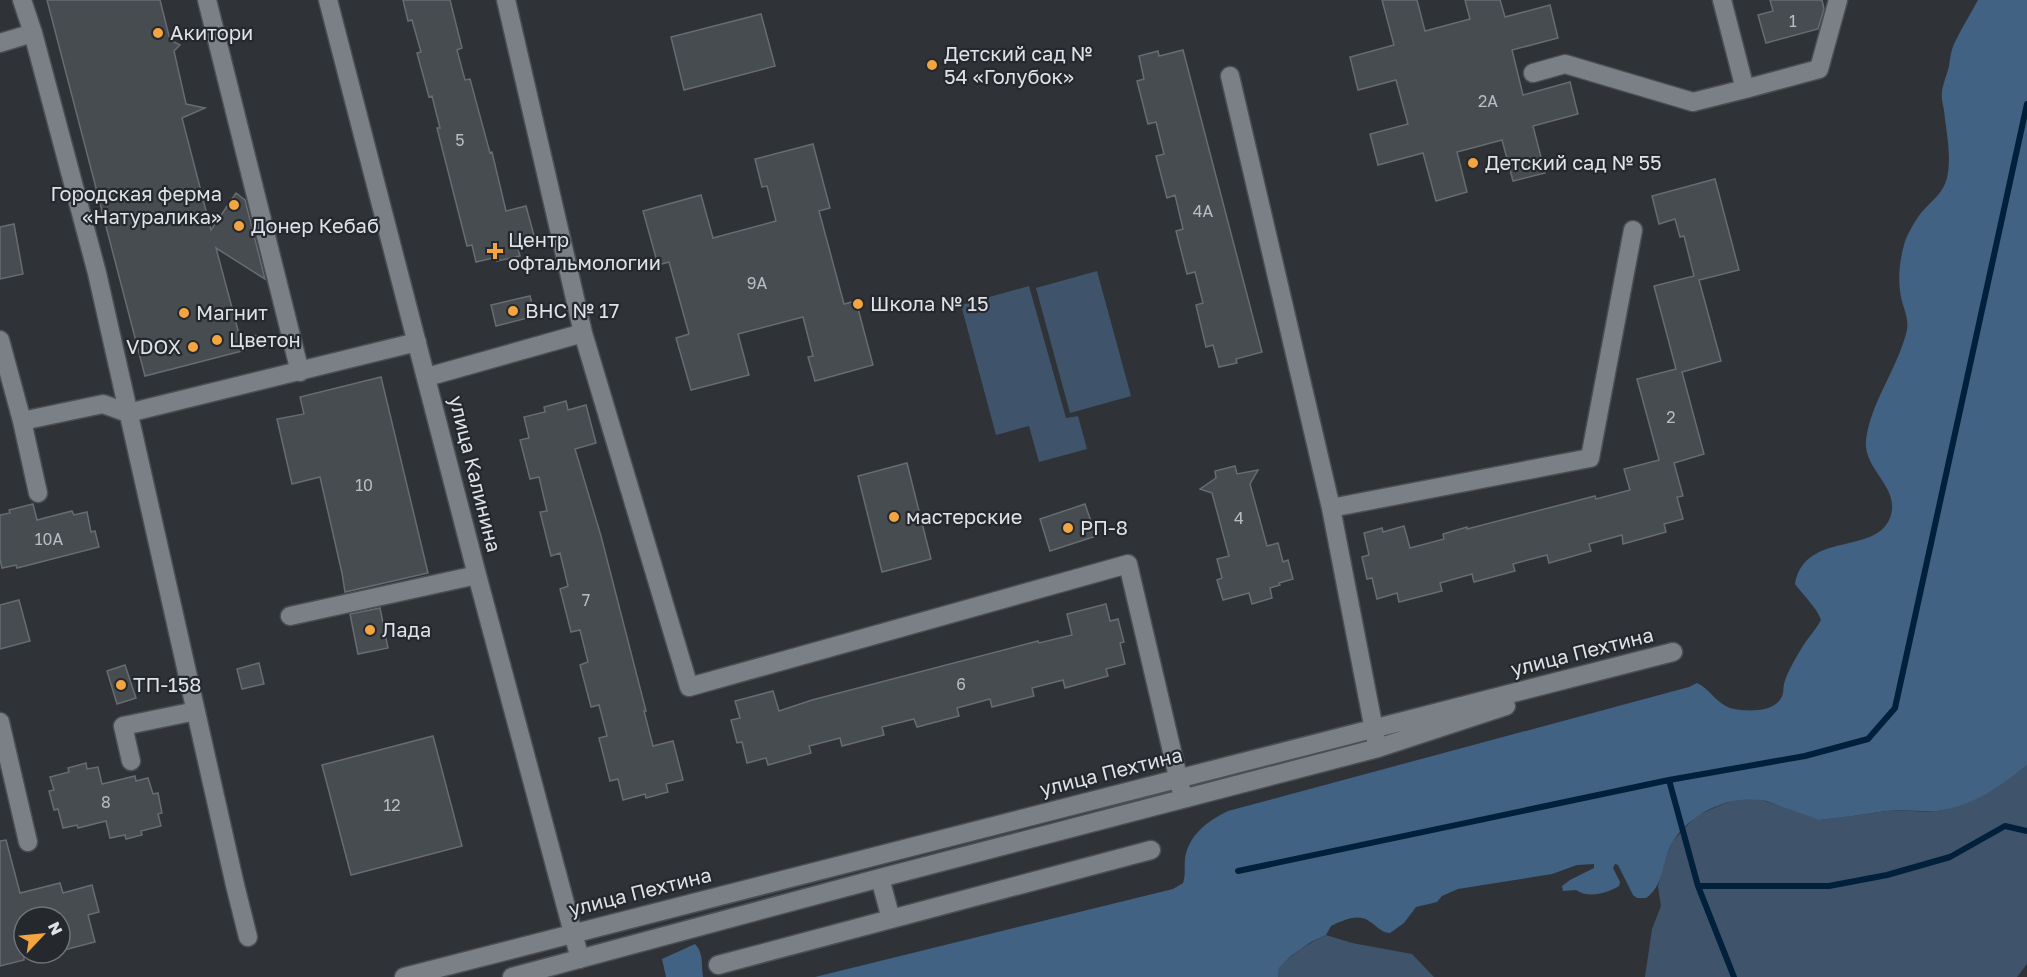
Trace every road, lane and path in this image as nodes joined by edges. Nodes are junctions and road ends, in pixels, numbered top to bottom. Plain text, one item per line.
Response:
1 (22, 0) edge
2 (207, 0) edge
3 (328, 0) edge
4 (506, 0) edge
5 (1722, 0) edge
6 (1838, 0) edge
7 (33, 33) junction
8 (0, 43) edge
9 (1533, 73) dead end
10 (1230, 76) dead end
11 (1745, 89) junction
12 (1633, 230) dead end
13 (583, 333) junction
14 (0, 340) edge
15 (417, 342) junction
16 (300, 372) junction
17 (427, 377) junction
18 (128, 413) junction
19 (22, 421) junction
20 (38, 493) dead end
21 (1331, 508) junction
22 (477, 575) junction
23 (290, 616) dead end
24 (196, 711) junction
25 (0, 722) edge
26 (1374, 728) junction
27 (1378, 748) junction
28 (131, 761) dead end
29 (1178, 778) junction
30 (1183, 798) junction
31 (28, 842) dead end
32 (1152, 850) dead end
33 (880, 878) junction
34 (891, 919) junction
35 (573, 932) junction
36 (248, 937) dead end
37 (579, 959) junction
38 (718, 965) dead end
39 (404, 977) edge
40 (512, 977) edge

1 - 7 street
2 - 16 street
3 - 15 street, улица Калинина
4 - 13 street
5 - 11 street
6 - 11 street
7 - 8 street
7 - 18 street
9 - 11 street
10 - 21 street
12 - 21 street
13 - 17 street
13 - 29 street
14 - 19 street
15 - 16 street
15 - 17 street, улица Калинина
16 - 18 street
17 - 22 street, улица Калинина
18 - 19 street
18 - 24 street
19 - 20 street
21 - 26 street
22 - 23 street
22 - 35 street, улица Калинина
24 - 28 street
24 - 36 street
25 - 31 street
26 - 27 street
26 - 27 street, улица Пехтина
26 - 29 street, улица Пехтина
27 - 30 street, улица Пехтина
29 - 30 street
29 - 35 street, улица Пехтина
30 - 33 street, улица Пехтина
32 - 34 street
33 - 34 street
33 - 37 street, улица Пехтина
34 - 38 street
35 - 37 street, улица Калинина
35 - 39 street, улица Пехтина
37 - 40 street, улица Пехтина

